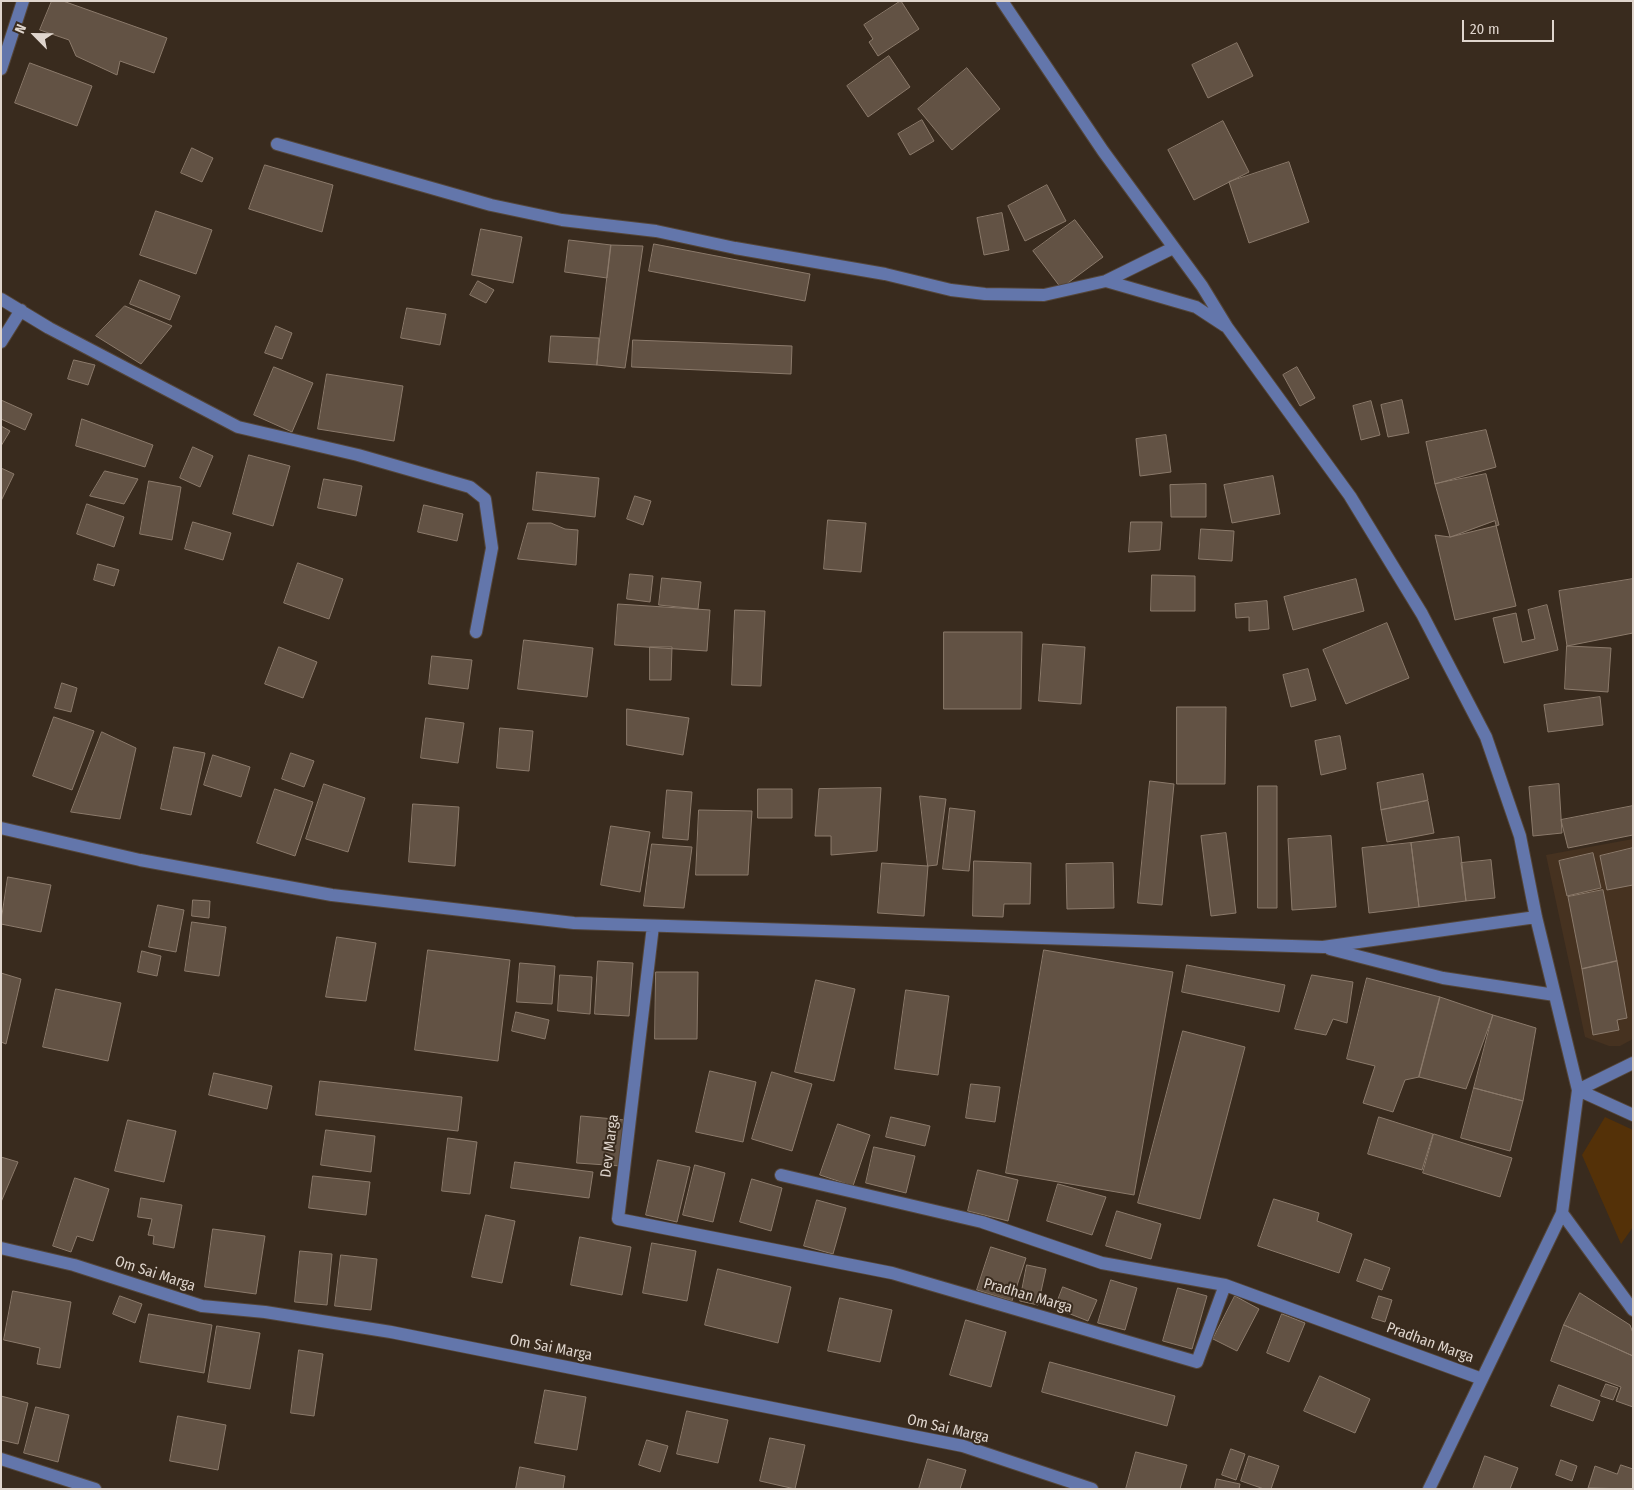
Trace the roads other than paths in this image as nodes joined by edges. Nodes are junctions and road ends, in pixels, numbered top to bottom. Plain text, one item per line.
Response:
1 (23, 1) edge
2 (1002, 1) edge
3 (1, 69) edge
4 (277, 144) dead end
5 (1173, 248) junction
6 (1106, 281) junction
7 (1, 299) edge
8 (21, 310) junction
9 (1227, 327) junction
10 (1, 342) edge
11 (476, 632) dead end
12 (1, 828) edge
13 (1536, 916) junction
14 (653, 926) junction
15 (1322, 947) junction
16 (1555, 995) junction
17 (1633, 1063) edge
18 (1578, 1090) junction
19 (1633, 1115) edge
20 (781, 1176) dead end
21 (1562, 1214) junction
22 (769, 1247) joint
23 (1, 1248) edge
24 (1225, 1285) junction
25 (1633, 1310) edge
26 (1482, 1379) junction
27 (1, 1459) edge
28 (95, 1489) edge
29 (1092, 1489) edge
30 (1429, 1489) edge

1 - 3 street
2 - 5 street
4 - 6 street
5 - 6 street
5 - 9 street
6 - 9 street
7 - 8 street
8 - 10 street
8 - 11 street
9 - 13 street
12 - 14 street
13 - 15 street
13 - 16 street
14 - 15 street
14 - 22 street, Dev Marga
15 - 16 street
16 - 18 street
17 - 18 street
18 - 19 street
18 - 21 street
20 - 24 street, Pradhan Marga
21 - 25 street
21 - 26 street
22 - 24 street, Pradhan Marga
23 - 29 street, Om Sai Marga
24 - 26 street, Pradhan Marga
26 - 30 street
27 - 28 street

